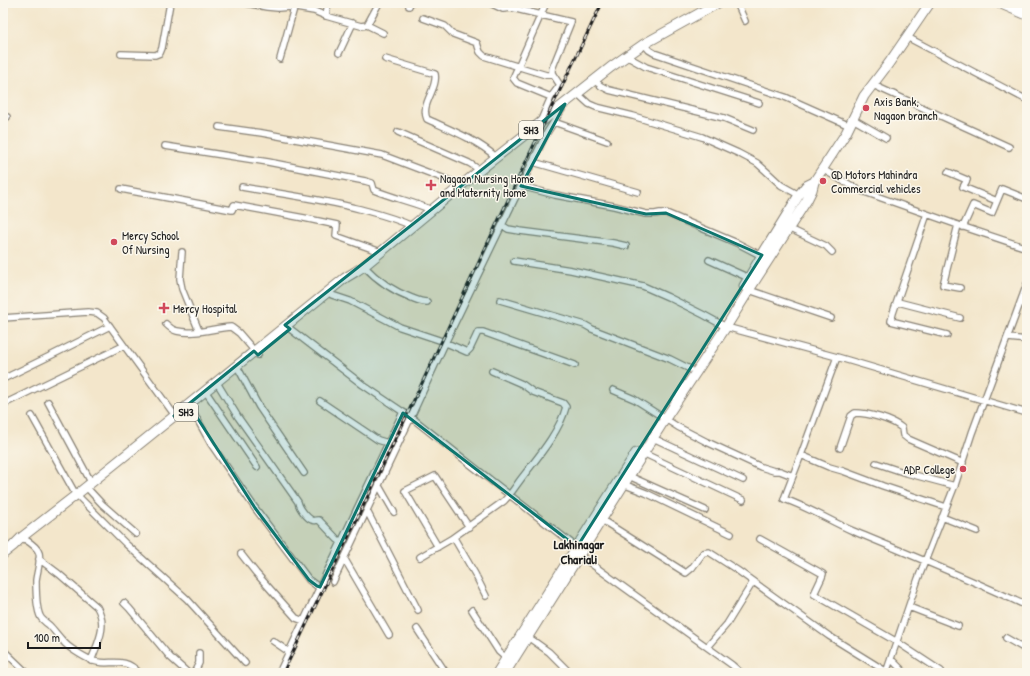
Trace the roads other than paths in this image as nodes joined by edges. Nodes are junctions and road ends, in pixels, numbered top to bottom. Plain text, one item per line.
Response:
1 (170, 3) edge
2 (246, 3) edge
3 (328, 3) edge
4 (379, 3) edge
5 (490, 3) edge
6 (546, 3) edge
7 (718, 3) edge
8 (737, 3) edge
9 (930, 3) edge
10 (999, 3) edge
11 (1015, 3) edge
12 (512, 6) edge
13 (294, 8) junction
14 (1027, 8) edge
15 (540, 15) junction
16 (1027, 15) edge
17 (326, 16) junction
18 (423, 18) dead end
19 (745, 21) dead end
20 (353, 23) junction
21 (367, 25) junction
22 (383, 33) dead end
23 (906, 37) junction
24 (644, 44) junction
25 (339, 53) dead end
26 (121, 54) dead end
27 (626, 56) junction
28 (280, 59) dead end
29 (384, 59) dead end
30 (517, 66) junction
31 (553, 75) junction
32 (594, 80) junction
33 (873, 85) junction
34 (578, 94) junction
35 (551, 97) junction
36 (1027, 100) edge
37 (759, 103) dead end
38 (566, 104) junction
39 (540, 122) junction
40 (554, 122) junction
41 (851, 123) junction
42 (219, 127) dead end
43 (753, 130) dead end
44 (398, 132) dead end
45 (886, 138) dead end
46 (607, 141) dead end
47 (165, 146) dead end
48 (1009, 147) dead end
49 (496, 157) junction
50 (533, 162) junction
51 (822, 169) junction
52 (480, 170) junction
53 (948, 172) dead end
54 (814, 182) junction
55 (521, 186) junction
56 (242, 187) dead end
57 (459, 187) junction
58 (121, 189) dead end
59 (638, 192) dead end
60 (799, 195) junction
61 (1027, 199) edge
62 (997, 201) junction
63 (432, 210) junction
64 (927, 214) junction
65 (502, 225) junction
66 (412, 226) junction
67 (961, 226) junction
68 (788, 228) junction
69 (626, 246) dead end
70 (1027, 248) edge
71 (182, 252) dead end
72 (381, 252) junction
73 (832, 252) dead end
74 (765, 257) junction
75 (709, 260) dead end
76 (514, 261) dead end
77 (364, 266) junction
78 (355, 272) junction
79 (749, 278) junction
80 (1027, 284) edge
81 (960, 288) dead end
82 (749, 290) junction
83 (332, 295) junction
84 (500, 300) dead end
85 (427, 302) dead end
86 (898, 302) junction
87 (3, 318) edge
88 (831, 318) dead end
89 (960, 318) dead end
90 (166, 324) dead end
91 (110, 326) junction
92 (723, 326) junction
93 (288, 327) junction
94 (199, 331) junction
95 (947, 335) dead end
96 (1008, 338) junction
97 (1027, 340) edge
98 (445, 343) junction
99 (123, 346) junction
100 (256, 353) junction
101 (837, 357) junction
102 (575, 365) dead end
103 (690, 369) junction
104 (239, 370) junction
105 (492, 371) dead end
106 (3, 379) edge
107 (219, 386) junction
108 (613, 390) dead end
109 (208, 395) junction
110 (985, 400) junction
111 (320, 401) dead end
112 (8, 402) dead end
113 (48, 402) dead end
114 (191, 408) junction
115 (403, 412) junction
116 (1027, 413) edge
117 (32, 416) dead end
118 (176, 417) junction
119 (412, 417) junction
120 (663, 417) junction
121 (653, 438) junction
122 (388, 443) junction
123 (840, 448) dead end
124 (643, 453) junction
125 (801, 456) junction
126 (876, 463) dead end
127 (962, 463) junction
128 (257, 467) dead end
129 (304, 473) dead end
130 (629, 476) junction
131 (793, 476) junction
132 (743, 480) dead end
133 (623, 484) junction
134 (90, 486) junction
135 (378, 486) junction
136 (954, 486) junction
137 (510, 495) junction
138 (78, 496) junction
139 (743, 500) dead end
140 (946, 507) junction
141 (705, 510) dead end
142 (366, 511) junction
143 (394, 512) dead end
144 (942, 517) junction
145 (602, 520) junction
146 (469, 527) junction
147 (978, 531) dead end
148 (136, 534) dead end
149 (731, 534) dead end
150 (454, 538) junction
151 (760, 539) dead end
152 (26, 540) junction
153 (341, 542) junction
154 (13, 546) junction
155 (438, 547) junction
156 (579, 551) junction
157 (3, 554) edge
158 (240, 554) dead end
159 (344, 558) junction
160 (420, 558) dead end
161 (39, 559) junction
162 (926, 561) junction
163 (333, 582) dead end
164 (753, 582) junction
165 (320, 587) junction
166 (486, 596) dead end
167 (124, 603) dead end
168 (1027, 606) edge
169 (909, 607) junction
170 (418, 610) dead end
171 (472, 610) dead end
172 (304, 621) junction
173 (958, 626) dead end
174 (417, 629) dead end
175 (389, 636) dead end
176 (528, 637) junction
177 (1006, 638) dead end
178 (273, 641) dead end
179 (897, 642) junction
180 (707, 647) junction
181 (3, 650) edge
182 (1027, 650) edge
183 (289, 652) junction
184 (199, 653) dead end
185 (506, 658) junction
186 (891, 659) junction
187 (91, 660) junction
188 (245, 663) dead end
189 (509, 672) edge
190 (941, 672) dead end
191 (27, 673) edge
192 (139, 673) edge
193 (188, 673) edge
194 (194, 673) edge
195 (279, 673) edge
196 (446, 673) edge
197 (497, 673) edge
198 (570, 673) edge
199 (742, 673) edge
200 (886, 673) edge
201 (905, 673) edge

1 - 26 street
2 - 13 street
3 - 17 street
4 - 21 street
5 - 12 street
6 - 15 street
7 - 24 main road, SH3
8 - 19 street
9 - 23 main road
10 - 16 main road
11 - 14 main road
12 - 15 street
13 - 17 street
13 - 28 street
15 - 30 street
15 - 31 street
17 - 20 street
18 - 30 street
20 - 21 street
20 - 25 street
21 - 22 street
23 - 33 main road
23 - 36 street
24 - 27 main road, SH3
24 - 41 street
27 - 32 main road, SH3
27 - 37 street
29 - 49 street
30 - 31 street
30 - 35 street
31 - 35 street
32 - 34 main road, SH3
32 - 43 street
33 - 41 main road
33 - 48 street
34 - 38 main road, SH3
34 - 60 street
35 - 39 street
38 - 39 main road, SH3
38 - 40 street
39 - 49 main road, SH3
40 - 46 street
40 - 50 street
41 - 45 street
41 - 51 main road
42 - 57 street
44 - 52 street
47 - 63 street
49 - 52 main road, SH3
50 - 55 street
50 - 59 street
51 - 54 main road
51 - 64 street
52 - 57 main road, SH3
53 - 62 street
54 - 60 main road
54 - 68 main road
55 - 65 street
55 - 74 street
56 - 66 street
57 - 63 main road, SH3
58 - 72 street
60 - 74 main road
61 - 62 street
62 - 67 street
63 - 66 main road, SH3
64 - 67 street
64 - 86 street
65 - 69 street
65 - 98 street
66 - 72 main road, SH3
67 - 70 street
67 - 81 street
68 - 73 street
68 - 74 main road
71 - 94 street
72 - 77 main road, SH3
74 - 79 main road
74 - 82 main road
75 - 79 street
76 - 92 street
77 - 78 main road, SH3
77 - 85 street
78 - 83 main road, SH3
78 - 93 main road, SH3
79 - 92 main road
80 - 96 street
82 - 88 street
82 - 92 main road
83 - 93 main road, SH3
83 - 98 street
84 - 103 street
86 - 89 street
86 - 95 street
87 - 91 street
90 - 94 street
91 - 99 street
91 - 106 street
92 - 101 street
92 - 103 main road
92 - 120 main road
93 - 100 main road, SH3
93 - 115 street
94 - 100 street
96 - 97 street
96 - 110 street
98 - 102 street
98 - 119 street
99 - 112 street
99 - 118 street
100 - 104 main road, SH3
100 - 118 main road, SH3
101 - 110 street
101 - 125 street
103 - 120 main road
104 - 107 main road, SH3
104 - 129 street
105 - 137 street
107 - 109 main road, SH3
107 - 153 street
108 - 120 street
109 - 114 main road, SH3
109 - 128 street
110 - 116 street
110 - 127 street
111 - 122 street
113 - 134 street
114 - 118 main road, SH3
114 - 165 street
115 - 119 street
115 - 122 street
117 - 138 street
118 - 134 main road, SH3
119 - 135 street
119 - 137 street
120 - 121 main road
120 - 131 street
120 - 156 main road
121 - 124 main road
121 - 132 street
122 - 153 street
123 - 127 street
124 - 130 main road
124 - 139 street
125 - 131 street
125 - 140 street
126 - 136 street
127 - 136 street
130 - 133 main road
130 - 141 street
131 - 162 street
133 - 145 main road
133 - 149 street
134 - 138 main road, SH3
134 - 148 street
135 - 142 street
135 - 143 street
136 - 140 street
137 - 146 street
137 - 156 street
138 - 152 main road, SH3
138 - 154 main road, SH3
138 - 188 street
140 - 144 street
142 - 159 street
142 - 170 street
144 - 147 street
144 - 162 street
145 - 156 main road
145 - 164 street
146 - 150 street
146 - 155 street
150 - 155 street
150 - 166 street
151 - 179 street
152 - 154 main road, SH3
152 - 161 street
153 - 165 street
154 - 157 main road, SH3
155 - 160 street
156 - 176 main road
156 - 180 street
156 - 185 main road
158 - 172 street
159 - 163 street
159 - 175 street
161 - 187 street
161 - 187 street
162 - 168 street
162 - 169 street
164 - 180 street
164 - 200 street
165 - 172 street
167 - 193 street
169 - 173 street
169 - 179 street
171 - 185 street
172 - 183 street
174 - 196 street
176 - 189 main road
176 - 198 street
177 - 182 street
178 - 183 street
179 - 186 street
179 - 190 street
180 - 199 street
181 - 191 street
183 - 195 street
184 - 194 street
185 - 197 main road
186 - 200 street
186 - 201 street
187 - 192 street

